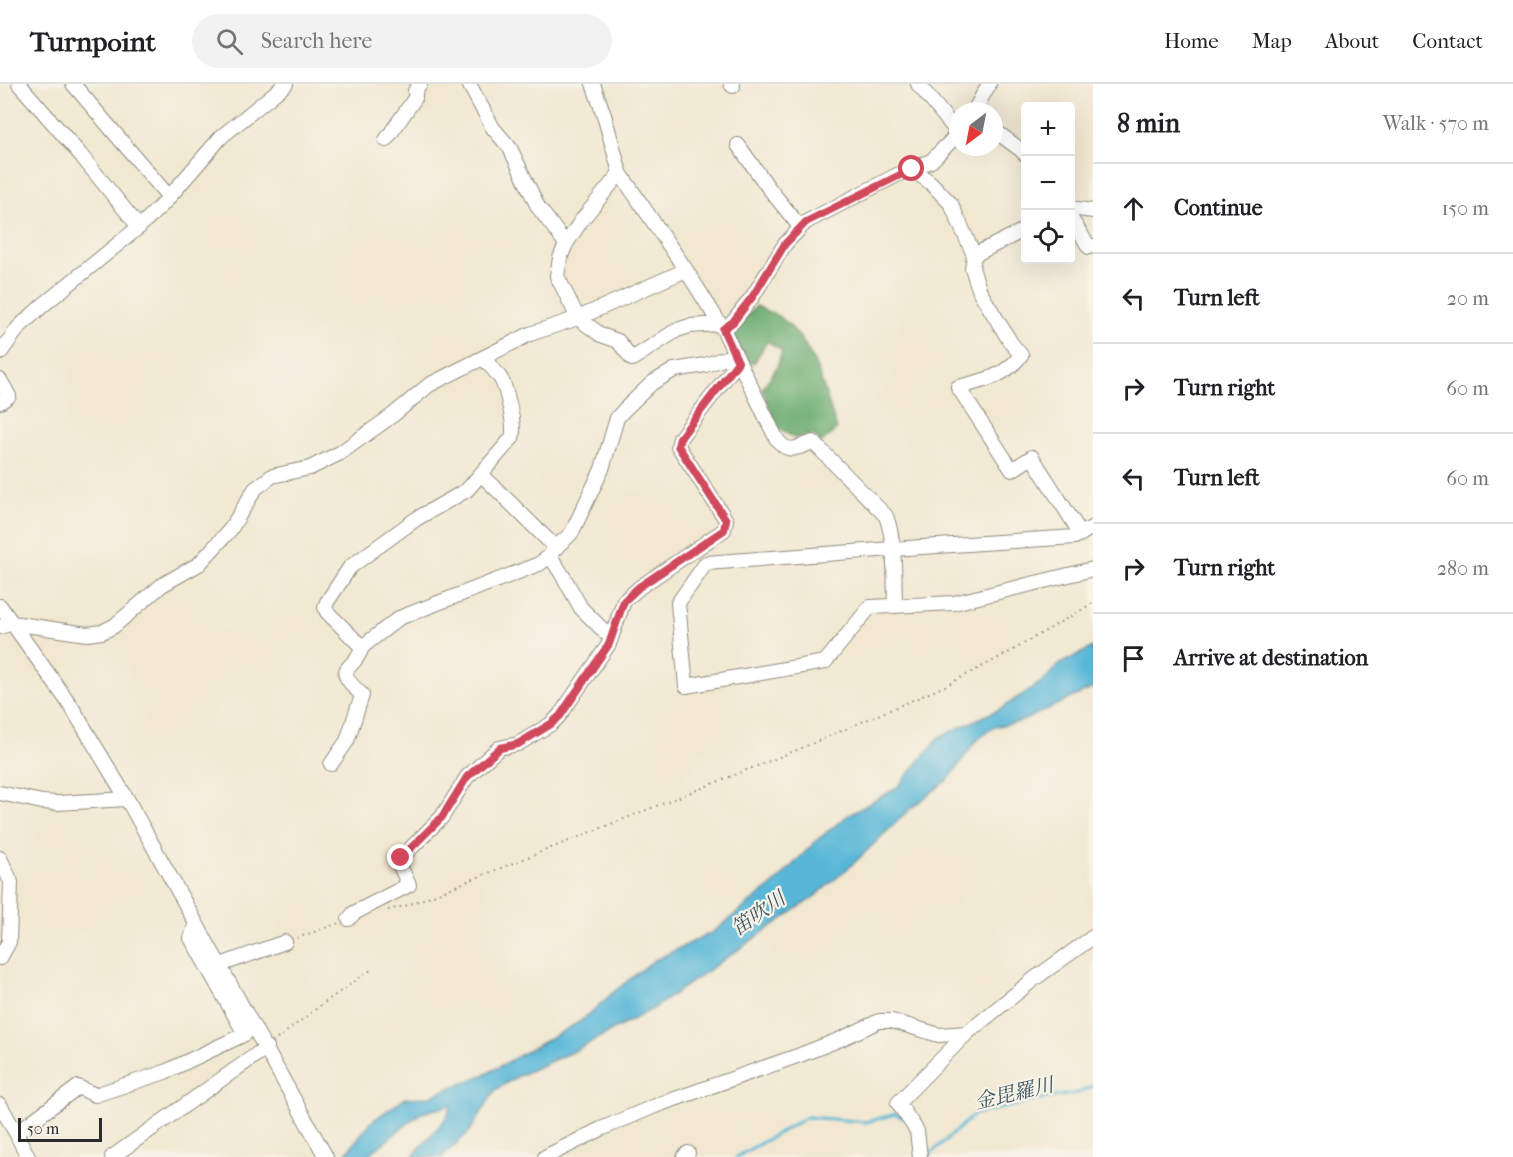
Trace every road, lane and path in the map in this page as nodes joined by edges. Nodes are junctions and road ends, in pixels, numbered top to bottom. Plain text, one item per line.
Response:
1 (19, 84) edge
2 (73, 84) edge
3 (286, 84) edge
4 (420, 84) edge
5 (469, 84) edge
6 (593, 84) edge
7 (918, 84) edge
8 (989, 84) edge
9 (979, 102) edge
10 (949, 123) edge
11 (1003, 137) edge
12 (386, 140) dead end
13 (949, 143) edge
14 (738, 145) dead end
15 (1021, 150) edge
16 (912, 169) junction
17 (620, 173) junction
18 (169, 197) junction
19 (1075, 209) edge
20 (1093, 211) edge
21 (1075, 224) edge
22 (139, 227) junction
23 (800, 227) junction
24 (1021, 232) edge
25 (566, 244) junction
26 (1093, 246) edge
27 (974, 255) junction
28 (686, 270) junction
29 (578, 318) junction
30 (722, 326) junction
31 (0, 353) edge
32 (483, 358) junction
33 (737, 358) junction
34 (0, 380) edge
35 (0, 402) edge
36 (481, 474) junction
37 (1087, 531) edge
38 (704, 543) junction
39 (892, 549) junction
40 (553, 552) junction
41 (708, 563) junction
42 (1093, 569) edge
43 (1093, 603) edge
44 (0, 606) edge
45 (895, 606) junction
46 (6, 625) edge
47 (611, 638) junction
48 (362, 647) junction
49 (331, 764) dead end
50 (0, 793) edge
51 (127, 799) junction
52 (0, 858) edge
53 (379, 912) dead end
54 (350, 919) joint
55 (196, 923) junction
56 (1093, 937) edge
57 (285, 942) joint
58 (0, 958) edge
59 (220, 965) junction
60 (371, 970) dead end
61 (967, 1033) junction
62 (267, 1047) junction
63 (0, 1105) edge
64 (16, 1133) junction
65 (919, 1149) edge
66 (565, 1153) edge
67 (28, 1157) edge
68 (112, 1157) edge
69 (326, 1157) edge
70 (545, 1157) edge

1 - 22 street
2 - 18 street
3 - 18 street
4 - 12 street
5 - 25 street
6 - 17 street
7 - 10 street
8 - 9 street
11 - 15 street
13 - 16 street
14 - 23 street
16 - 23 street
16 - 27 street
17 - 25 street
17 - 28 street
18 - 22 street
19 - 20 street
21 - 26 street
22 - 31 street
23 - 30 street
24 - 27 street
25 - 29 street
27 - 37 street
28 - 29 street
28 - 30 street
29 - 30 street
29 - 32 street
30 - 33 street
32 - 36 street
32 - 46 street
33 - 38 street
33 - 39 street
33 - 40 street
34 - 35 street
36 - 40 street
36 - 48 street
37 - 39 street
38 - 41 street
38 - 47 street
39 - 41 street
39 - 45 street
40 - 47 street
40 - 48 street
41 - 45 street
42 - 45 street
43 - 53 path
44 - 46 street
46 - 51 street
47 - 54 street
48 - 49 street
50 - 51 street
51 - 55 street
52 - 58 street
54 - 57 path
55 - 59 street
55 - 64 street
56 - 61 street
57 - 59 street
59 - 62 street
60 - 62 path
61 - 65 street
61 - 66 street
62 - 68 street
62 - 69 street
63 - 64 street
64 - 67 street
66 - 70 street

